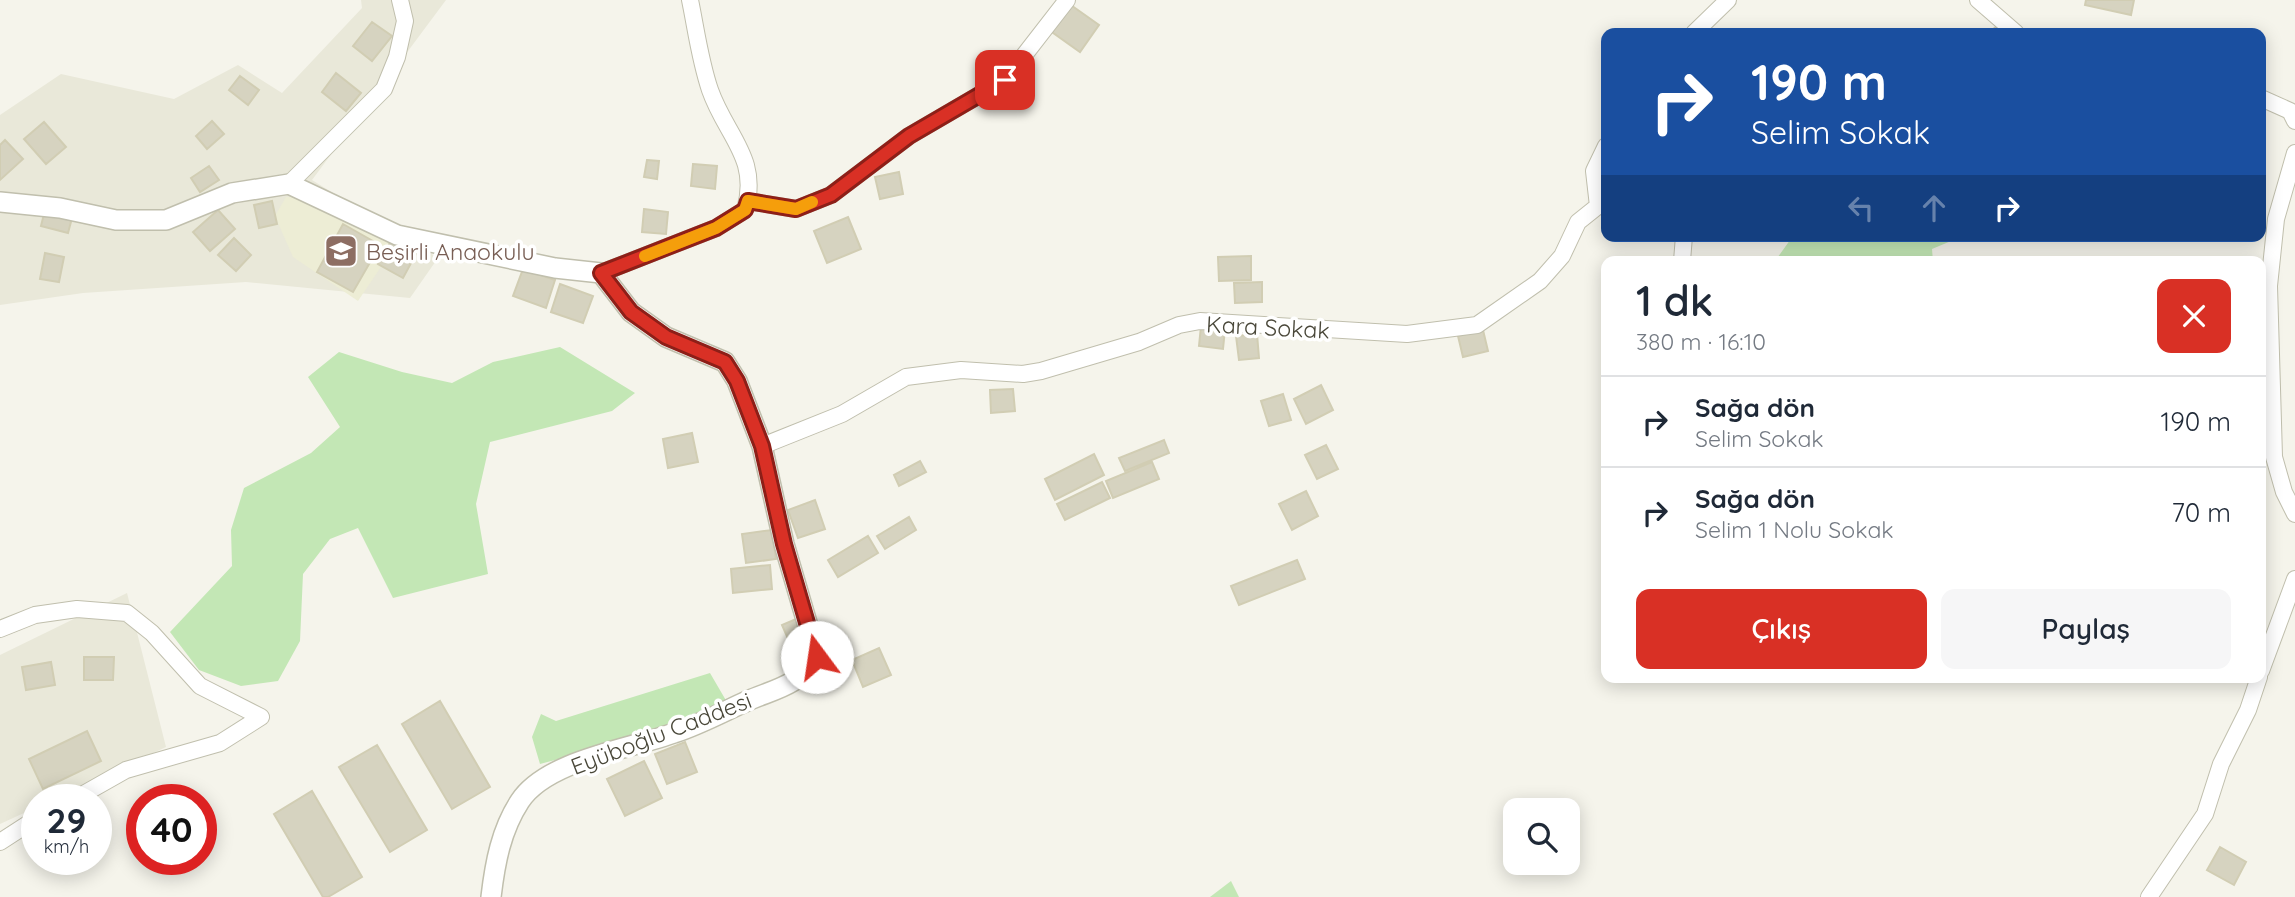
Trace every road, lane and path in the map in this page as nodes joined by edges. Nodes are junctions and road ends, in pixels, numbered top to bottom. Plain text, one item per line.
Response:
1 (400, 0) edge
2 (690, 0) edge
3 (1067, 0) edge
4 (1728, 0) edge
5 (1978, 0) edge
6 (1699, 28) edge
7 (2009, 28) edge
8 (2266, 100) edge
9 (2295, 121) edge
10 (2295, 153) edge
11 (1601, 156) edge
12 (289, 184) junction
13 (748, 201) junction
14 (1601, 201) edge
15 (0, 202) edge
16 (1601, 206) edge
17 (601, 273) junction
18 (762, 446) junction
19 (2295, 514) edge
20 (2295, 579) edge
21 (0, 629) edge
22 (2266, 657) edge
23 (2257, 683) edge
24 (102, 784) edge
25 (21, 828) edge
26 (0, 842) edge
27 (491, 897) edge
28 (2149, 897) edge

1 - 12 street
2 - 13 street
3 - 13 street
4 - 6 street
5 - 7 street
8 - 9 street
10 - 19 street
11 - 14 street, Kara Sokak
12 - 15 street
12 - 17 street
13 - 17 street
16 - 18 street, Kara Sokak
17 - 18 street, Eyüboğlu Caddesi
18 - 27 street, Eyüboğlu Caddesi
20 - 22 street
21 - 24 street
23 - 28 street
25 - 26 street

